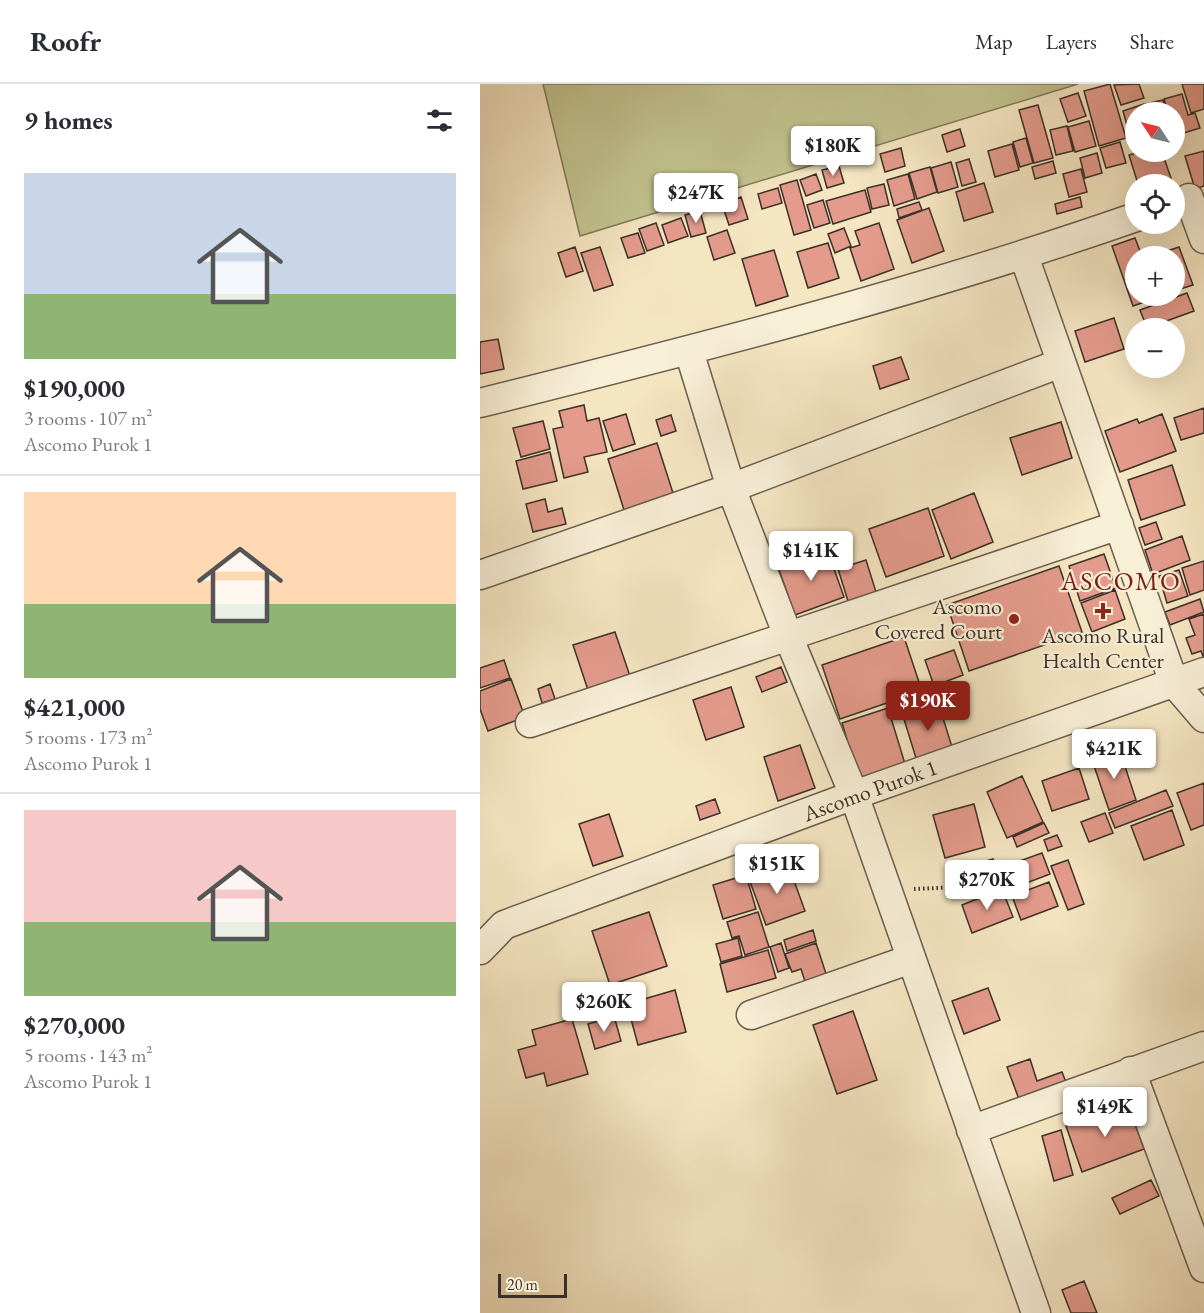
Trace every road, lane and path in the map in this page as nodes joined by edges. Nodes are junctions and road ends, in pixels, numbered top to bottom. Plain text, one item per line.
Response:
1 (1189, 198) edge
2 (1125, 221) edge
3 (1204, 238) edge
4 (1024, 256) junction
5 (689, 351) junction
6 (1061, 363) junction
7 (480, 403) edge
8 (731, 488) junction
9 (1119, 525) junction
10 (480, 575) edge
11 (788, 636) junction
12 (1204, 672) edge
13 (1174, 682) junction
14 (1204, 718) edge
15 (530, 723) dead end
16 (854, 795) junction
17 (961, 887) dead end
18 (887, 891) junction
19 (480, 950) edge
20 (911, 959) junction
21 (751, 1015) dead end
22 (1204, 1046) edge
23 (1131, 1071) junction
24 (971, 1130) junction
25 (1204, 1268) edge
26 (1036, 1313) edge

1 - 3 street
2 - 4 street
4 - 5 street
4 - 6 street
5 - 7 street
5 - 8 street
6 - 8 street
6 - 9 street
8 - 10 street
8 - 11 street
9 - 11 street
9 - 13 street
11 - 15 street
11 - 16 street
12 - 13 street, Ascomo Purok 1
13 - 14 street
13 - 16 street, Ascomo Purok 1
16 - 18 street
16 - 19 street, Ascomo Purok 1
17 - 18 path
18 - 20 street
20 - 21 street
20 - 24 street
22 - 23 street
23 - 24 street
23 - 25 street
24 - 26 street

